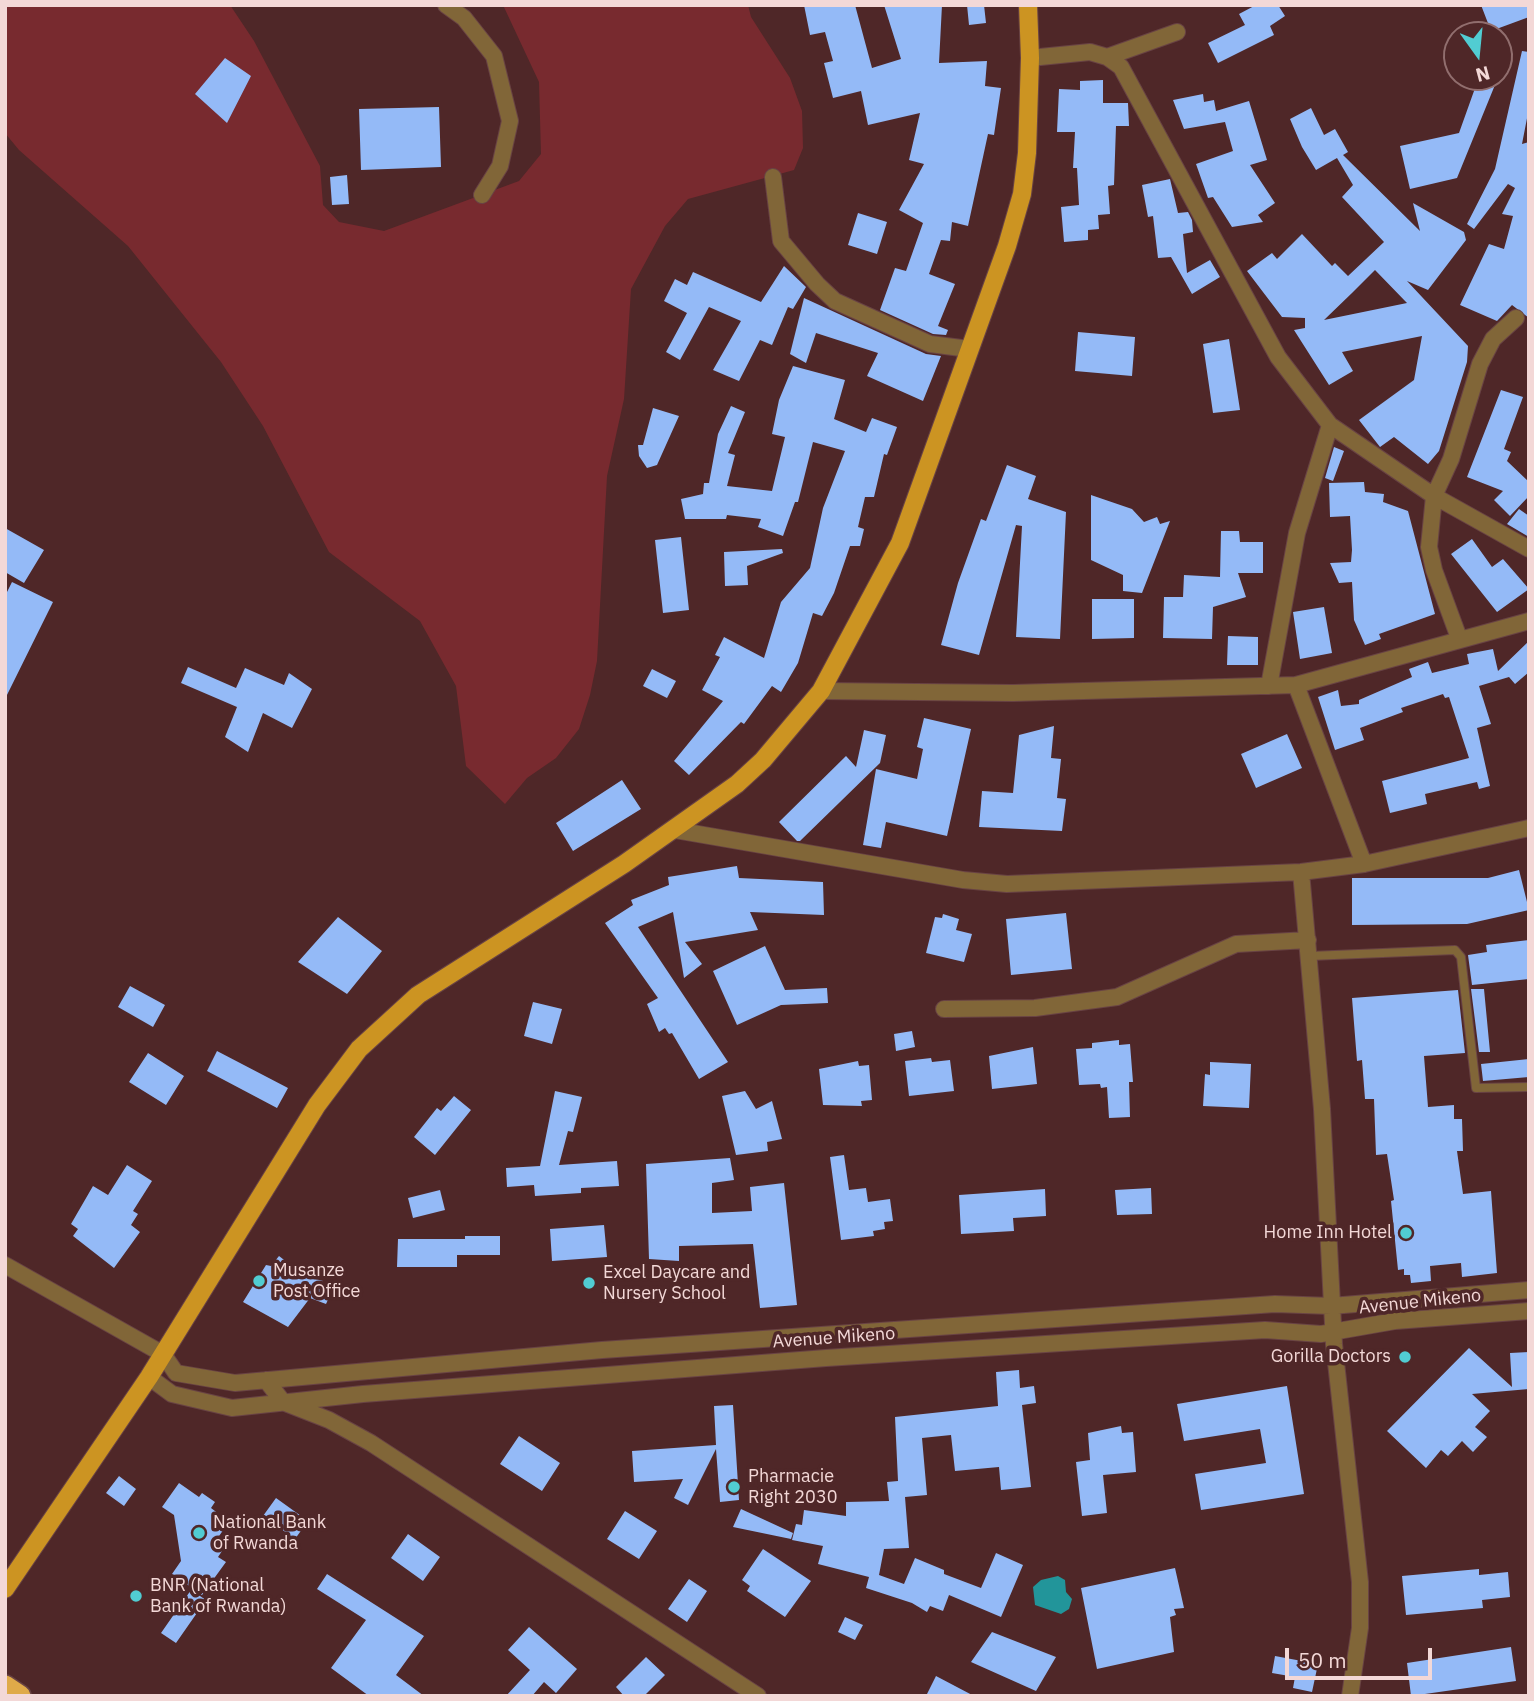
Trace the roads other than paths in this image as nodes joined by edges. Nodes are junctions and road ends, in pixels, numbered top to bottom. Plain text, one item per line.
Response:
1 (446, 5) edge
2 (1028, 5) edge
3 (1177, 32) dead end
4 (1107, 57) junction
5 (1030, 58) junction
6 (773, 177) dead end
7 (482, 195) dead end
8 (1516, 318) dead end
9 (969, 349) junction
10 (1330, 425) junction
11 (1434, 496) junction
12 (1529, 549) edge
13 (1529, 621) edge
14 (1459, 638) junction
15 (1297, 685) junction
16 (1269, 686) junction
17 (821, 691) junction
18 (1529, 828) edge
19 (675, 830) junction
20 (1364, 864) junction
21 (1301, 872) junction
22 (1309, 948) junction
23 (944, 1009) dead end
24 (1529, 1087) edge
25 (5, 1265) edge
26 (1529, 1290) edge
27 (1331, 1306) junction
28 (1529, 1311) edge
29 (1335, 1332) junction
30 (163, 1354) junction
31 (360, 1370) junction
32 (149, 1377) junction
33 (266, 1380) junction
34 (345, 1396) junction
35 (283, 1402) junction
36 (329, 1420) junction
37 (5, 1589) edge
38 (5, 1686) edge
39 (20, 1696) edge
40 (758, 1696) edge
41 (1350, 1696) edge

1 - 7 street
2 - 5 main road
3 - 4 street
4 - 5 street
4 - 10 street
5 - 9 main road
6 - 9 street
8 - 11 street
9 - 17 main road
10 - 11 street
10 - 16 street
11 - 12 street
11 - 14 street
13 - 14 street
14 - 15 street
15 - 16 street
15 - 20 street
16 - 17 street
17 - 19 main road
18 - 20 street
19 - 21 street
19 - 30 main road
20 - 21 street
21 - 22 street
22 - 23 street
22 - 24 lane
22 - 27 street
25 - 30 street, Avenue Mikeno
26 - 27 street, Avenue Mikeno
27 - 29 street
27 - 31 street, Avenue Mikeno
28 - 29 street, Avenue Mikeno
29 - 34 street, Avenue Mikeno
29 - 41 street
30 - 32 main road
30 - 33 street, Avenue Mikeno
31 - 33 street, Avenue Mikeno
31 - 34 street
32 - 35 street, Avenue Mikeno
32 - 37 main road
33 - 35 street
34 - 35 street, Avenue Mikeno
34 - 36 street
35 - 36 street
36 - 40 street
38 - 39 highway

